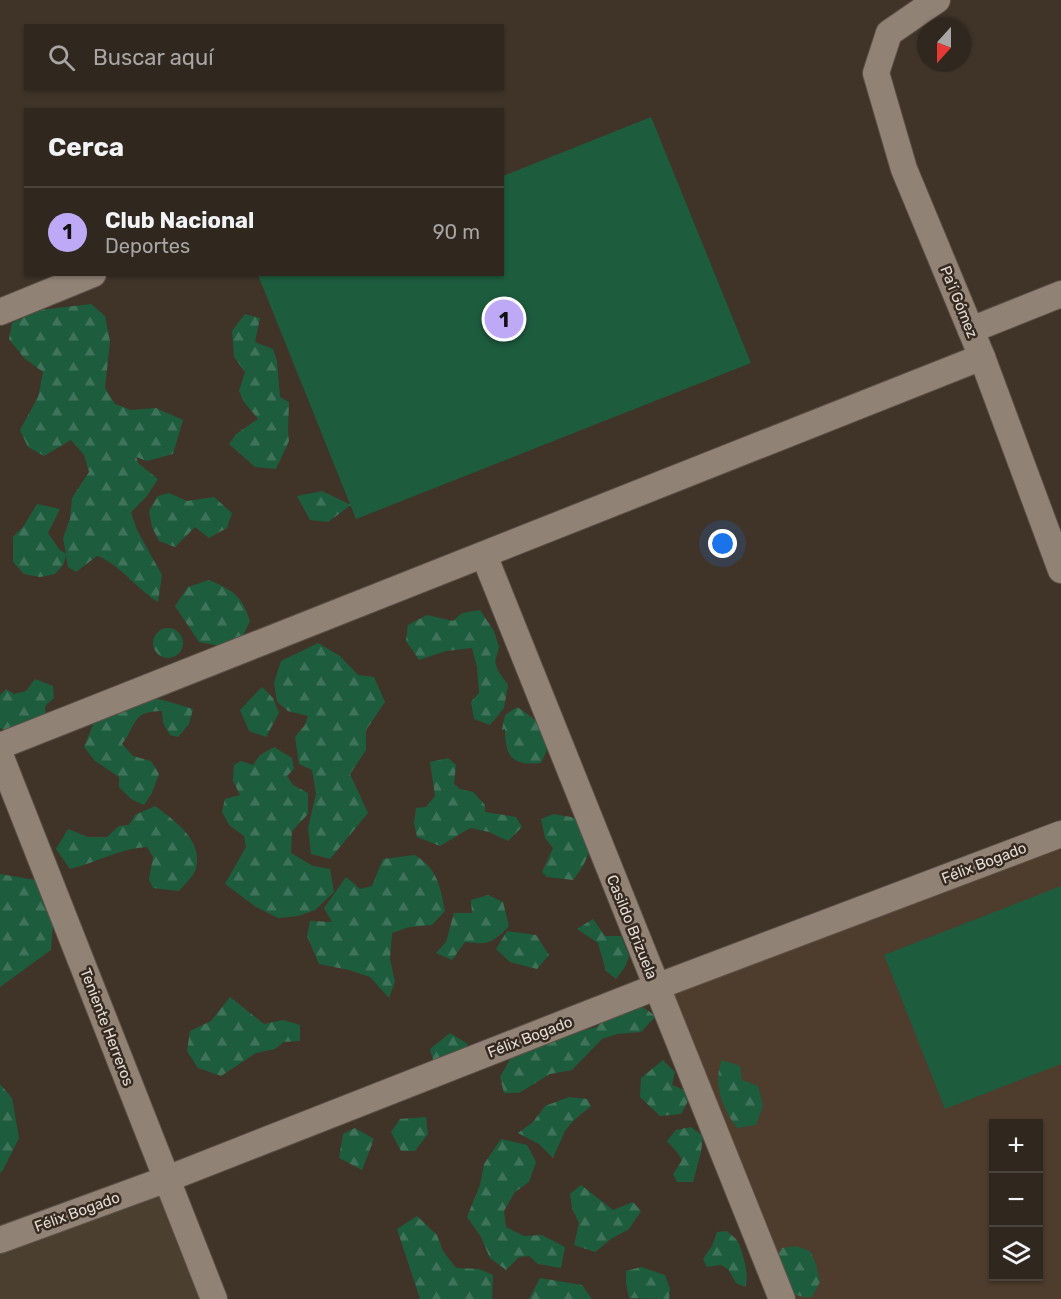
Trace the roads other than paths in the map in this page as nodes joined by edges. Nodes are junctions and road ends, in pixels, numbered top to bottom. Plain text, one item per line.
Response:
1 (937, 0) edge
2 (88, 276) edge
3 (1061, 294) edge
4 (0, 312) edge
5 (971, 330) junction
6 (982, 357) junction
7 (484, 555) junction
8 (1061, 570) edge
9 (0, 746) edge
10 (0, 755) edge
11 (1061, 834) edge
12 (656, 987) junction
13 (167, 1179) junction
14 (0, 1240) edge
15 (214, 1299) edge
16 (782, 1299) edge

1 - 5 street, Pa'í Gómez
2 - 4 street
3 - 5 street
5 - 6 street, Pa'í Gómez
6 - 7 street
6 - 8 street, Pa'í Gómez
7 - 9 street
7 - 12 street, Casildo Brizuela
10 - 13 street, Teniente Herreros
11 - 12 street, Félix Bogado
12 - 13 street, Félix Bogado
12 - 16 street, Casildo Brizuela
13 - 14 street, Félix Bogado
13 - 15 street, Teniente Herreros

